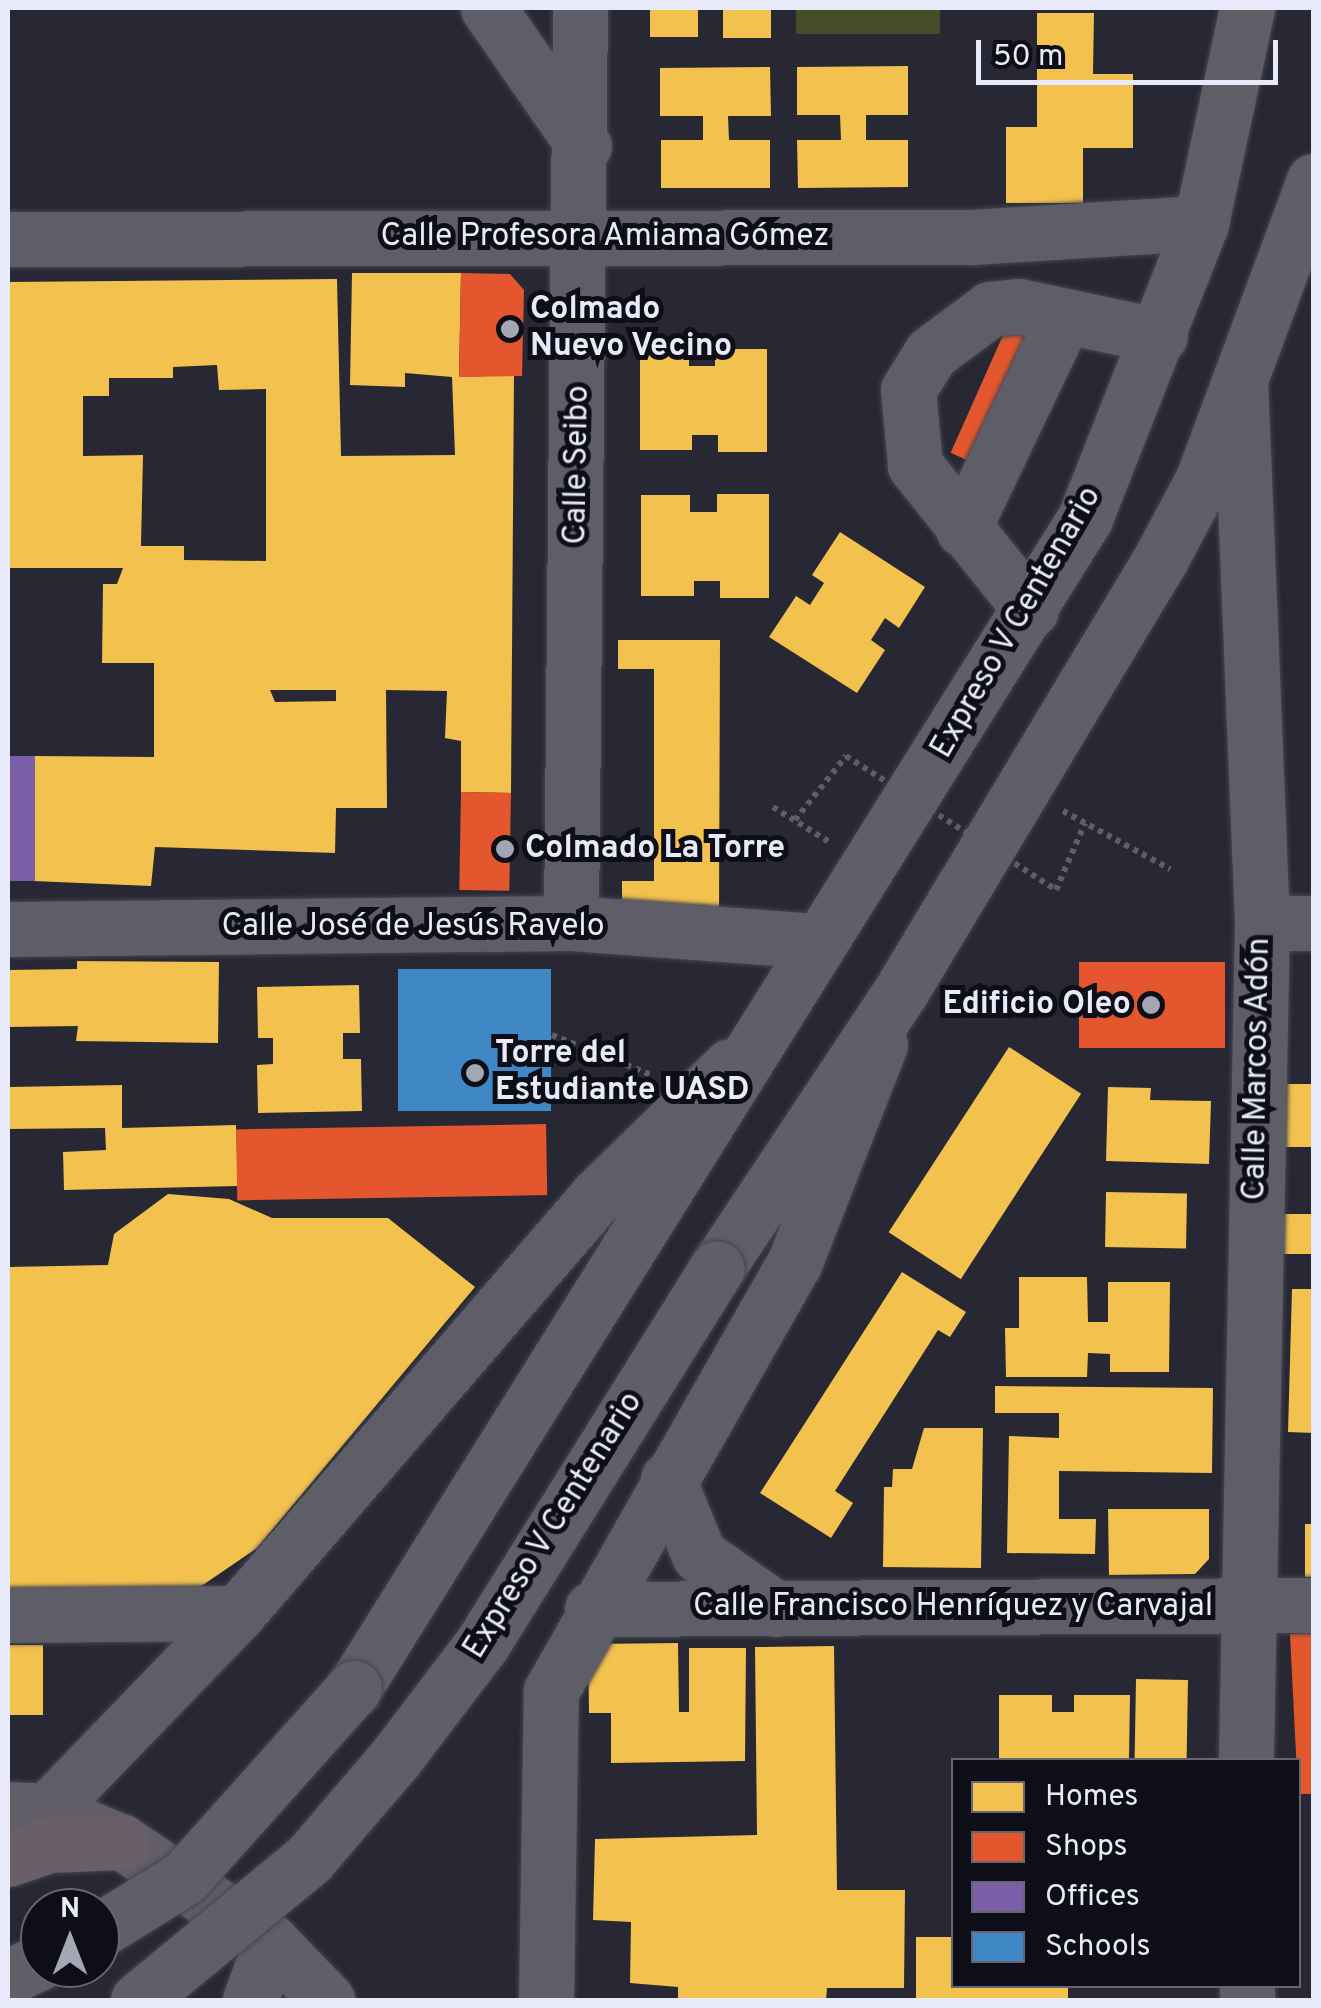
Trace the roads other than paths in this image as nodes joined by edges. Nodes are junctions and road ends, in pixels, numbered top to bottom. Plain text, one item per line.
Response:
1 (488, 8) edge
2 (580, 8) edge
3 (1247, 8) edge
4 (584, 146) junction
5 (1314, 181) edge
6 (1201, 223) junction
7 (582, 236) junction
8 (8, 239) edge
9 (1064, 317) junction
10 (1160, 336) junction
11 (1240, 379) junction
12 (963, 529) junction
13 (1031, 610) junction
14 (572, 923) junction
15 (1288, 923) edge
16 (8, 929) edge
17 (818, 940) junction
18 (900, 991) junction
19 (764, 1032) junction
20 (668, 1478) junction
21 (1246, 1605) junction
22 (1314, 1605) edge
23 (592, 1609) junction
24 (776, 1609) junction
25 (238, 1613) junction
26 (8, 1616) edge
27 (1246, 1758) edge
28 (27, 1810) edge
29 (122, 1842) junction
30 (8, 1859) edge
31 (120, 1918) edge
32 (271, 1942) junction
33 (138, 2000) edge
34 (250, 2000) edge
35 (327, 2000) edge
36 (546, 2000) edge

1 - 4 street
2 - 4 street, Calle Seibo
3 - 6 main road, Expreso V Centenario
4 - 7 street, Calle Seibo
5 - 11 main road, Expreso V Centenario
6 - 7 street, Calle Profesora Amiama Gómez
6 - 10 main road, Expreso V Centenario
7 - 8 street, Calle Profesora Amiama Gómez
7 - 14 street, Calle Seibo
9 - 10 street
9 - 12 street
9 - 12 street
10 - 13 main road, Expreso V Centenario
11 - 15 street, Calle Marcos Adón
11 - 18 main road, Expreso V Centenario
12 - 13 street
13 - 17 main road, Expreso V Centenario
14 - 16 street, Calle José de Jesús Ravelo
14 - 17 street, Calle José de Jesús Ravelo
15 - 21 street, Calle Marcos Adón
17 - 19 main road, Expreso V Centenario
18 - 20 street, Expreso V Centenario
18 - 33 main road, Expreso V Centenario, bridge
19 - 25 street, Expreso V Centenario
19 - 31 main road, Expreso V Centenario, bridge
20 - 23 street, Expreso V Centenario
20 - 24 street
21 - 22 street, Calle Francisco Henríquez y Carvajal
21 - 24 street, Calle Francisco Henríquez y Carvajal
21 - 27 street, Calle Marcos Adón
23 - 24 street, Calle Francisco Henríquez y Carvajal
23 - 36 street, Expreso V Centenario
25 - 26 street
25 - 28 street, Expreso V Centenario
28 - 29 main road
29 - 30 highway
29 - 32 main road
32 - 34 main road
32 - 35 main road

